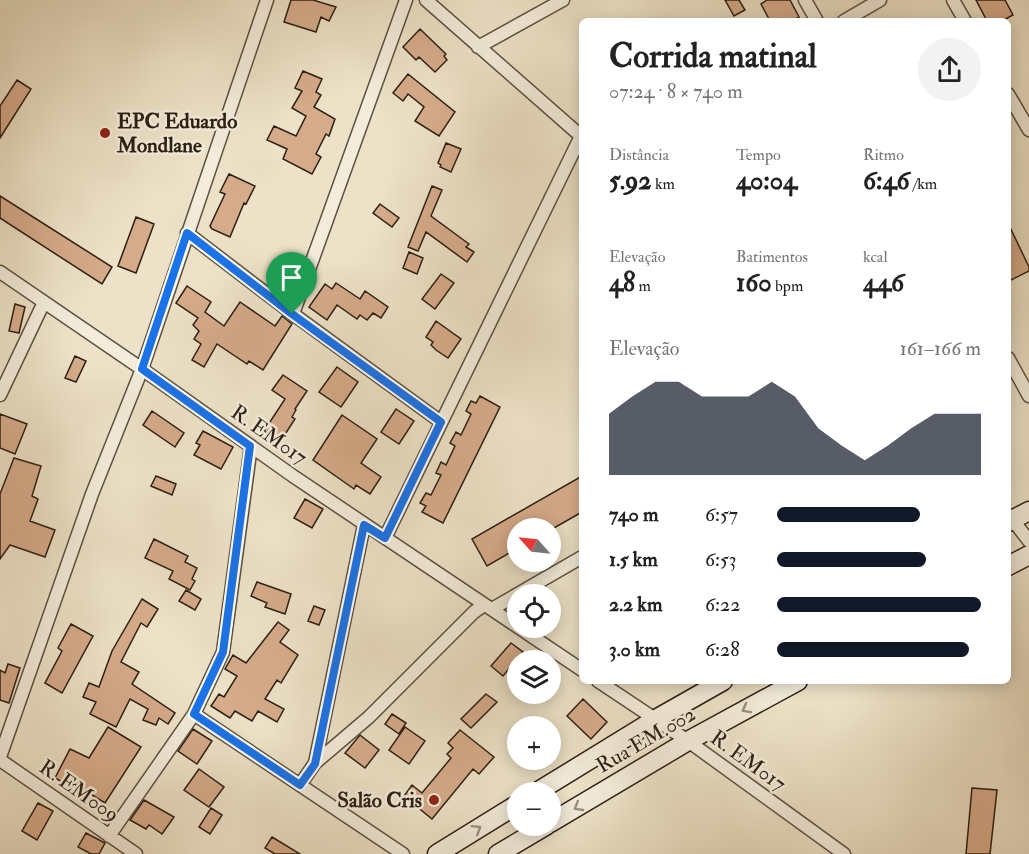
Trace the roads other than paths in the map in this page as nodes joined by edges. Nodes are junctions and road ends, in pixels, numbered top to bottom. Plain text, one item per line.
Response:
1 (267, 0) edge
2 (406, 0) edge
3 (426, 0) edge
4 (563, 0) edge
5 (805, 0) edge
6 (880, 0) edge
7 (953, 0) edge
8 (815, 18) edge
9 (849, 18) edge
10 (963, 18) edge
11 (478, 47) junction
12 (1011, 99) edge
13 (1029, 130) edge
14 (579, 134) edge
15 (579, 140) edge
16 (187, 233) junction
17 (0, 272) edge
18 (44, 302) junction
19 (292, 314) junction
20 (1011, 363) edge
21 (142, 369) junction
22 (0, 394) edge
23 (1029, 396) edge
24 (441, 422) junction
25 (250, 446) junction
26 (1015, 517) edge
27 (364, 525) junction
28 (385, 538) junction
29 (1029, 541) edge
30 (1029, 555) edge
31 (579, 559) edge
32 (1011, 564) edge
33 (488, 607) junction
34 (507, 620) edge
35 (534, 638) edge
36 (579, 668) edge
37 (603, 684) edge
38 (718, 684) edge
39 (792, 684) edge
40 (194, 714) junction
41 (656, 719) junction
42 (688, 741) junction
43 (0, 758) edge
44 (315, 764) junction
45 (553, 782) edge
46 (300, 785) junction
47 (507, 811) edge
48 (561, 817) edge
49 (109, 836) junction
50 (529, 836) edge
51 (136, 854) edge
52 (403, 854) edge
53 (437, 854) edge
54 (498, 854) edge
55 (844, 854) edge

1 - 16 street
2 - 19 street
3 - 11 street
4 - 11 street
5 - 8 street
6 - 9 street
7 - 10 street
11 - 14 street
12 - 13 street
15 - 24 street
16 - 19 street
16 - 21 street
17 - 18 street, R. EM017
18 - 21 street, R. EM017
18 - 22 street
19 - 24 street
20 - 23 street
21 - 25 street, R. EM017
21 - 43 street
24 - 28 street
25 - 27 street, R. EM017
25 - 40 street
26 - 29 street
27 - 28 street, R. EM017
27 - 44 street
28 - 33 street, R. EM017
30 - 32 street
31 - 33 street
33 - 34 street, R. EM017
33 - 44 street
35 - 36 street, R. EM017
37 - 41 street, R. EM017
38 - 41 street
39 -> 42 street, Rua EM.002
40 - 46 street
40 - 49 street
41 - 42 street, R. EM017
41 - 45 street
42 -> 48 street, Rua EM.002
42 - 55 street, R. EM017
43 - 49 street, R. EM009
44 - 46 street
46 - 52 street
53 -> 47 street
49 - 51 street, R. EM009
50 - 54 street, Rua EM.002

